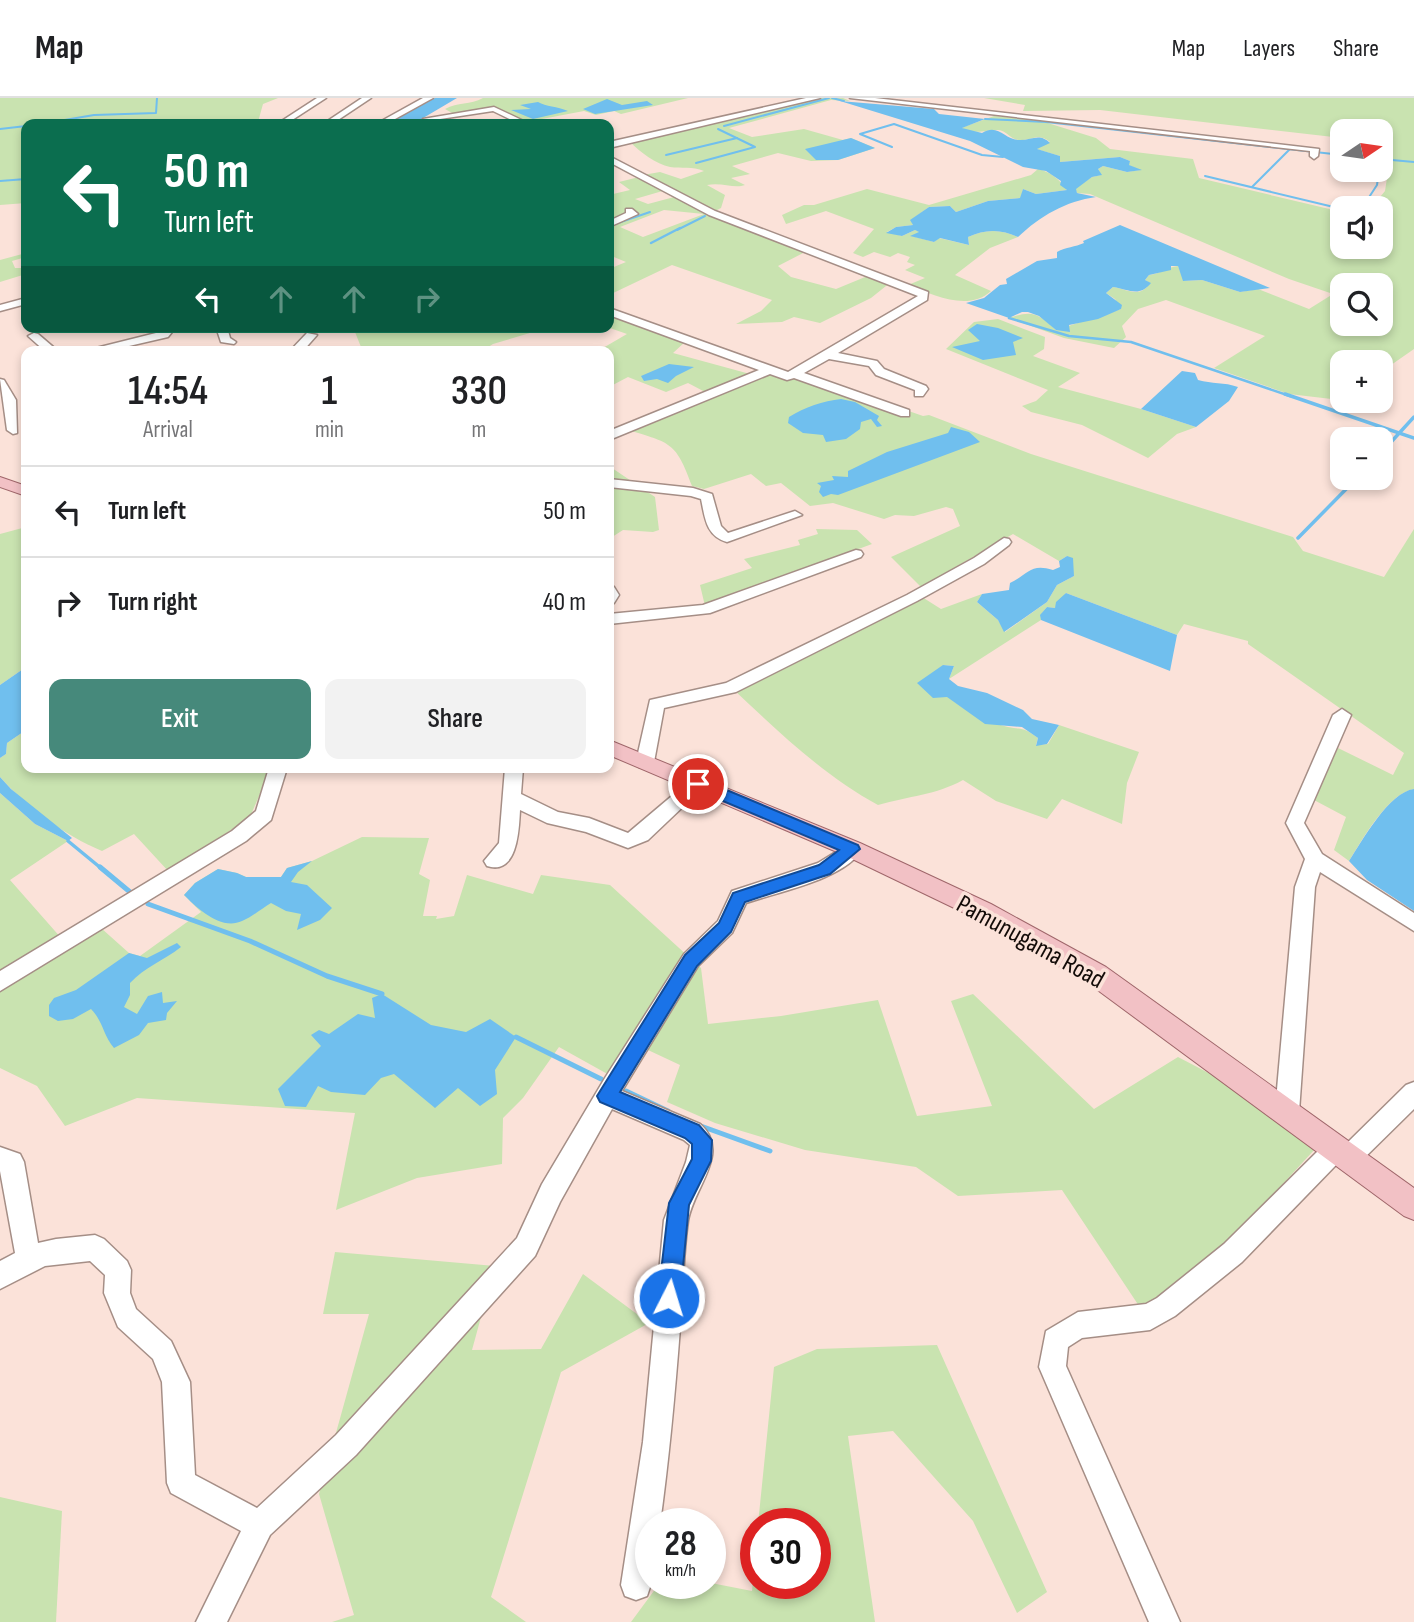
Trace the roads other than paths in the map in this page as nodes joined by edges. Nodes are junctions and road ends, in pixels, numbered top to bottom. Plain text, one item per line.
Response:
1 (322, 98) edge
2 (367, 98) edge
3 (429, 98) edge
4 (816, 98) edge
5 (854, 98) edge
6 (446, 107) dead end
7 (289, 119) edge
8 (335, 119) edge
9 (389, 119) edge
10 (428, 119) edge
11 (439, 119) edge
12 (515, 119) edge
13 (614, 144) edge
14 (1315, 153) dead end
15 (614, 164) edge
16 (629, 211) dead end
17 (614, 222) edge
18 (21, 302) edge
19 (0, 308) edge
20 (614, 313) edge
21 (166, 333) edge
22 (223, 333) edge
23 (311, 335) dead end
24 (34, 336) dead end
25 (230, 342) dead end
26 (46, 346) edge
27 (113, 346) edge
28 (301, 346) edge
29 (827, 355) junction
30 (769, 370) junction
31 (795, 374) junction
32 (0, 383) edge
33 (919, 393) dead end
34 (905, 413) dead end
35 (6, 433) edge
36 (614, 434) edge
37 (0, 482) edge
38 (614, 483) edge
39 (21, 489) edge
40 (795, 515) dead end
41 (1004, 542) dead end
42 (856, 554) dead end
43 (614, 619) edge
44 (1342, 715) dead end
45 (614, 749) edge
46 (645, 762) junction
47 (276, 773) edge
48 (514, 773) edge
49 (698, 784) junction
50 (512, 797) junction
51 (852, 849) junction
52 (1315, 859) junction
53 (494, 861) dead end
54 (1414, 923) edge
55 (0, 982) edge
56 (1414, 1093) edge
57 (607, 1096) junction
58 (1287, 1112) junction
59 (1341, 1155) junction
60 (0, 1159) edge
61 (1414, 1206) edge
62 (28, 1258) junction
63 (0, 1276) edge
64 (647, 1508) edge
65 (260, 1525) junction
66 (211, 1622) edge
67 (1165, 1622) edge

1 - 7 street
2 - 8 street
3 - 9 street
4 - 13 street
5 - 14 street
6 - 10 street
11 - 12 street
15 - 29 street
16 - 17 street
18 - 19 street
20 - 30 street
21 - 27 street
22 - 25 street
23 - 28 street
24 - 26 street
29 - 31 street
29 - 33 street
30 - 31 street
30 - 36 street
31 - 34 street
32 - 35 street
37 - 39 main road
38 - 40 street
41 - 46 street
42 - 43 street
44 - 52 street
45 - 46 main road, Pamunugama Road
46 - 49 main road, Pamunugama Road
47 - 55 street
48 - 50 street
49 - 50 street
49 - 51 main road, Pamunugama Road
50 - 53 street
51 - 57 street
51 - 58 main road, Pamunugama Road
52 - 54 street
52 - 58 street
56 - 59 street
57 - 64 street
57 - 65 street
58 - 59 main road, Pamunugama Road
59 - 61 main road, Pamunugama Road
59 - 67 street
60 - 62 street
62 - 63 street
62 - 65 street
65 - 66 street

